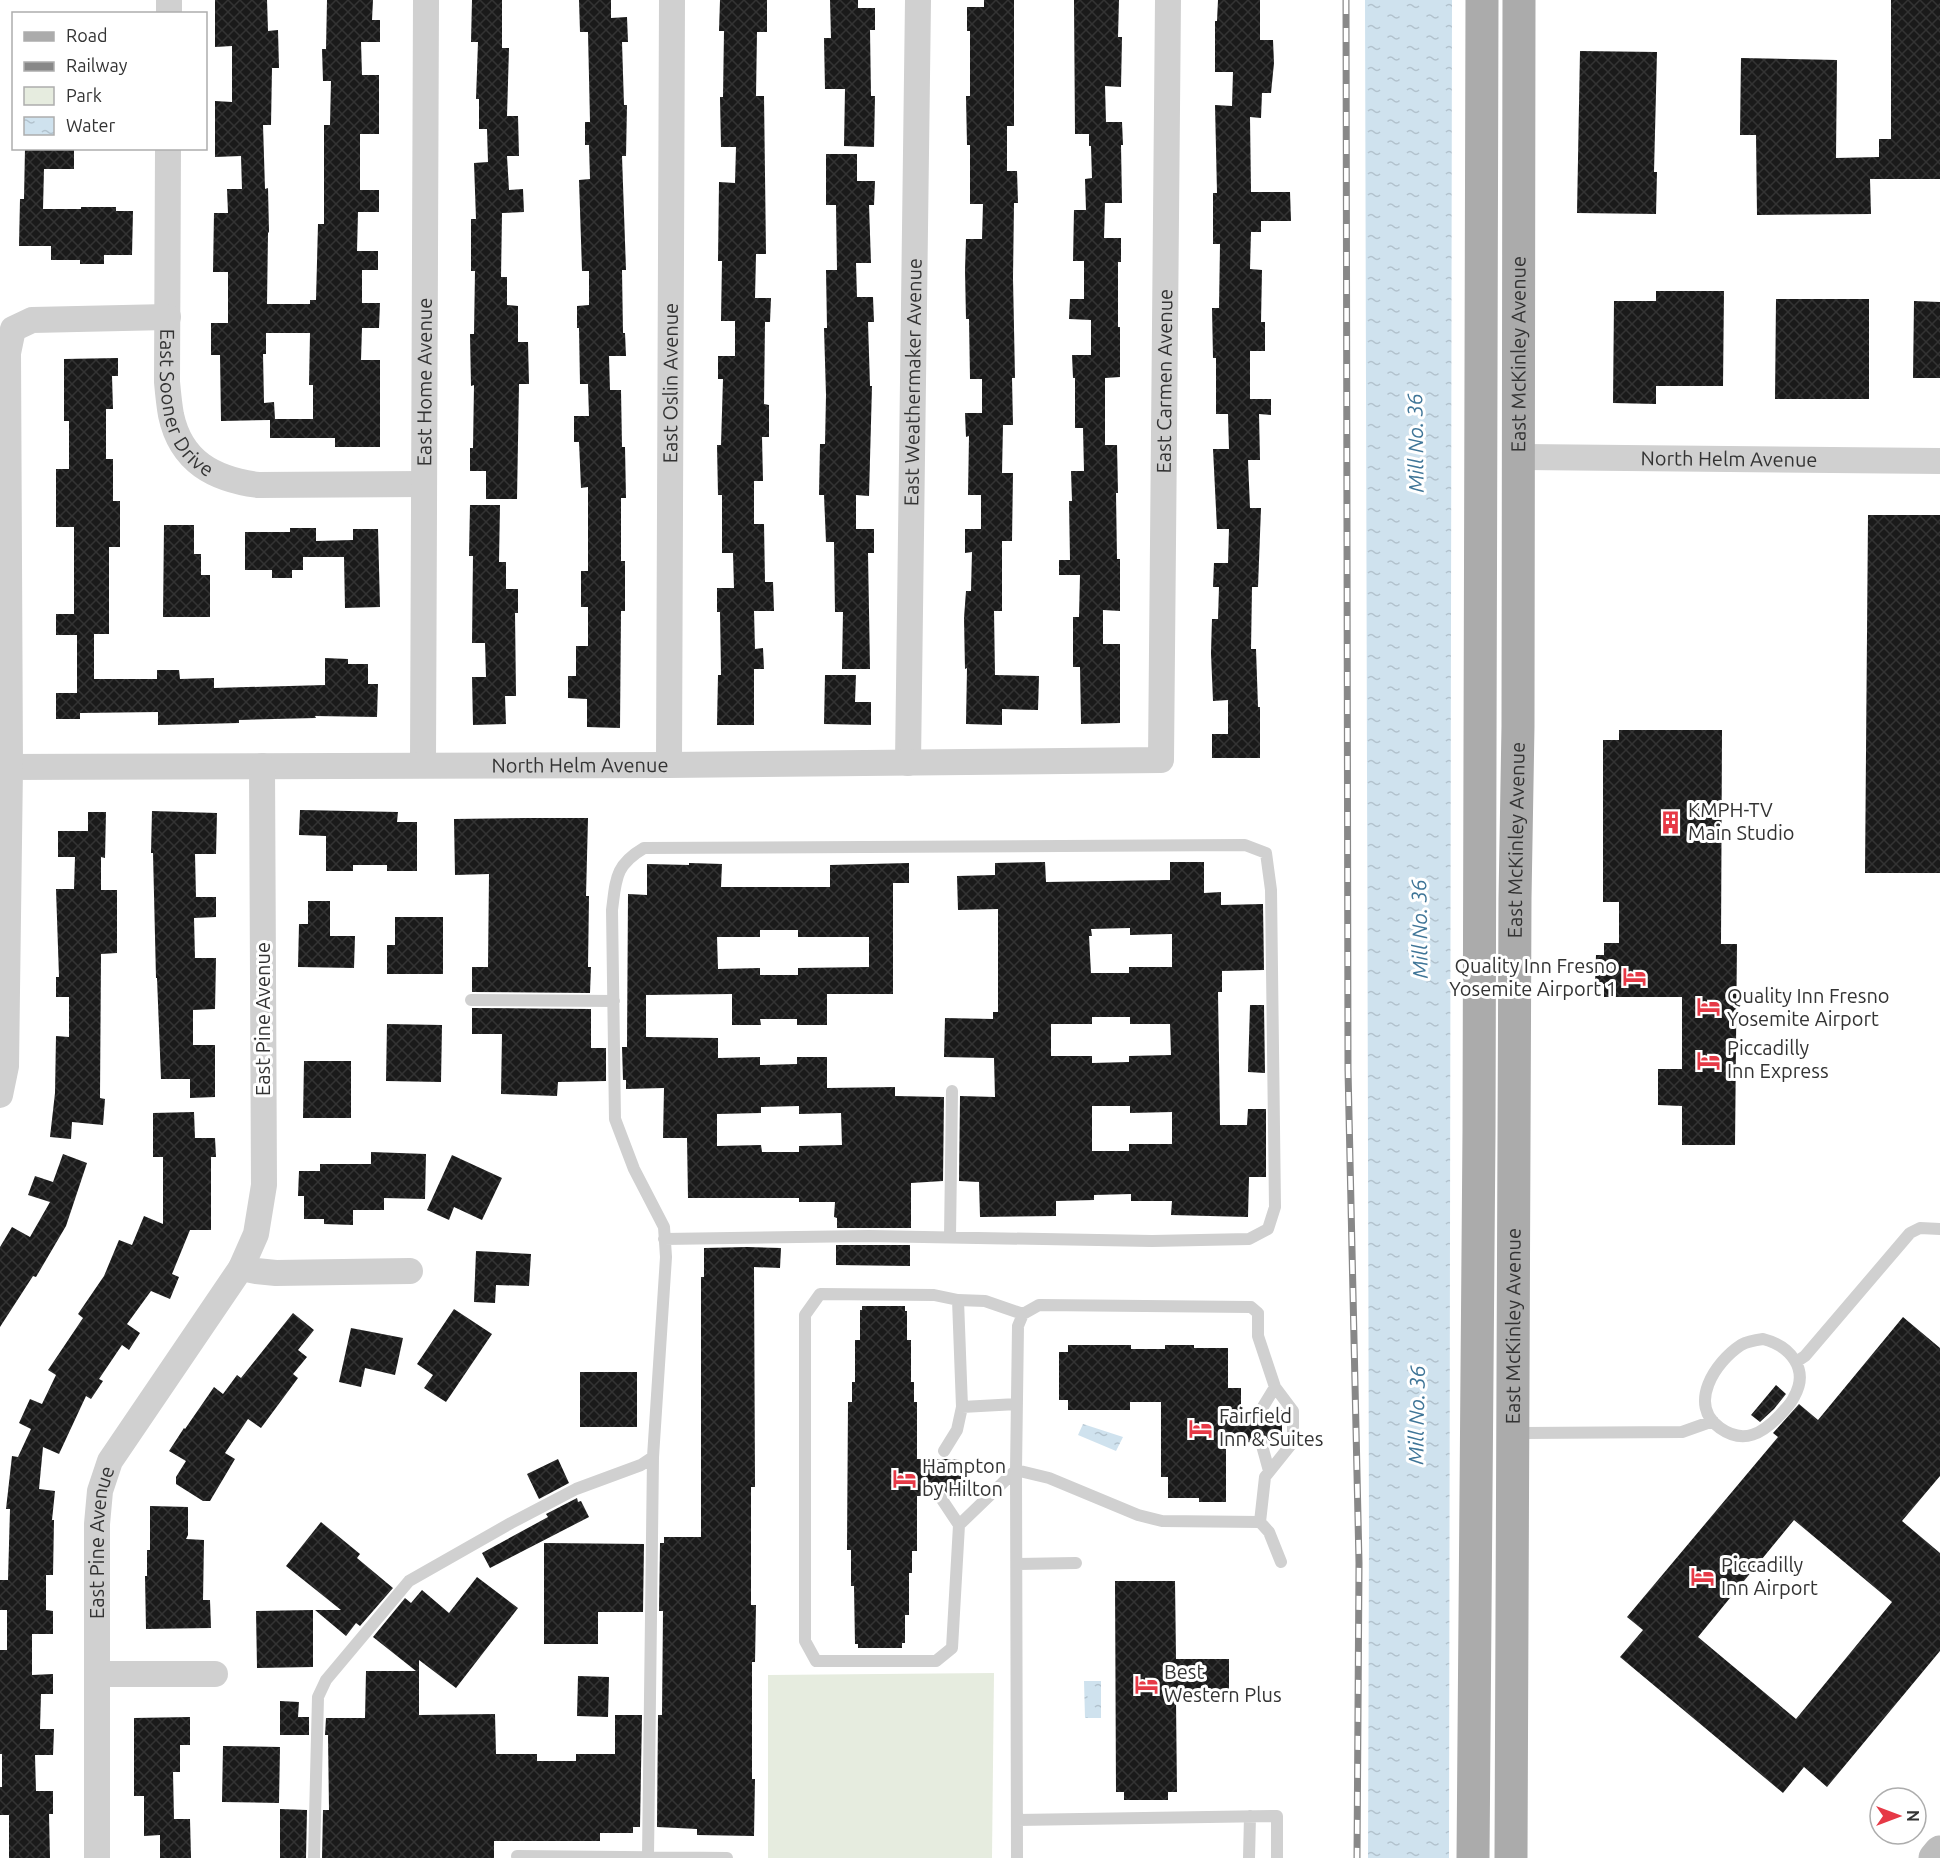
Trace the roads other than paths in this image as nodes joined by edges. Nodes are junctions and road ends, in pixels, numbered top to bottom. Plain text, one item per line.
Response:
1 (426, 0) edge
2 (672, 0) edge
3 (918, 0) edge
4 (1168, 0) edge
5 (1482, 0) edge
6 (1519, 0) edge
7 (168, 150) edge
8 (1482, 204) junction
9 (168, 317) junction
10 (1517, 457) junction
11 (1940, 462) edge
12 (424, 484) junction
13 (1161, 760) joint
14 (908, 763) junction
15 (423, 764) junction
16 (669, 765) junction
17 (262, 766) junction
18 (5, 767) edge
19 (471, 1000) dead end
20 (614, 1001) junction
21 (952, 1091) dead end
22 (0, 1095) edge
23 (1479, 1131) junction
24 (1940, 1228) edge
25 (950, 1238) junction
26 (664, 1239) junction
27 (241, 1268) junction
28 (410, 1271) dead end
29 (958, 1300) junction
30 (1023, 1314) junction
31 (1796, 1362) junction
32 (1275, 1387) junction
33 (1017, 1404) junction
34 (962, 1407) junction
35 (1261, 1410) dead end
36 (1713, 1421) junction
37 (1514, 1433) junction
38 (1261, 1442) dead end
39 (944, 1451) dead end
40 (653, 1457) junction
41 (1016, 1470) junction
42 (1269, 1471) junction
43 (941, 1498) dead end
44 (1260, 1522) junction
45 (959, 1525) junction
46 (1281, 1562) dead end
47 (1076, 1563) dead end
48 (1017, 1564) junction
49 (97, 1674) junction
50 (215, 1674) dead end
51 (1250, 1816) junction
52 (1017, 1820) junction
53 (1940, 1852) edge
54 (517, 1856) dead end
55 (648, 1857) edge
56 (97, 1858) edge
57 (314, 1858) edge
58 (727, 1858) edge
59 (1017, 1858) edge
60 (1249, 1858) edge
61 (1276, 1858) edge
62 (1473, 1858) edge
63 (1511, 1858) edge
64 (1935, 1858) edge

1 - 12 street, East Home Avenue
2 - 16 street, East Oslin Avenue
3 - 14 street, East Weathermaker Avenue
4 - 13 street, East Carmen Avenue
5 - 8 main road, East McKinley Avenue
6 - 10 main road, East McKinley Avenue
7 - 9 street, East Sooner Drive
8 - 10 main road
8 - 23 main road, East McKinley Avenue
9 - 12 street, East Sooner Drive
9 - 18 street
10 - 11 street, North Helm Avenue
10 - 37 main road, East McKinley Avenue
12 - 15 street, East Home Avenue
13 - 14 street, North Helm Avenue
14 - 16 street, North Helm Avenue
15 - 16 street, North Helm Avenue
15 - 17 street, North Helm Avenue
17 - 18 street, North Helm Avenue
17 - 27 street, East Pine Avenue
18 - 22 street
19 - 20 lane
20 - 25 lane
20 - 26 lane
21 - 25 lane
23 - 37 main road
23 - 62 main road, East McKinley Avenue
24 - 31 lane
25 - 26 lane
26 - 40 lane
27 - 28 street
27 - 49 street, East Pine Avenue
29 - 30 lane
29 - 34 lane
29 - 45 lane
30 - 32 lane
30 - 33 lane
31 - 36 lane
31 - 36 lane
32 - 35 lane
32 - 42 lane
33 - 34 lane
33 - 41 lane
34 - 39 lane
36 - 37 lane
37 - 63 main road, East McKinley Avenue
38 - 42 lane
40 - 55 lane
40 - 57 lane
41 - 44 lane
41 - 45 lane
41 - 48 lane
42 - 44 lane
43 - 45 lane
44 - 46 lane
47 - 48 lane
48 - 52 lane
49 - 50 street
49 - 56 street, East Pine Avenue
51 - 52 lane
51 - 60 lane
51 - 61 lane
52 - 59 lane
53 - 64 main road
54 - 55 lane
55 - 58 lane

